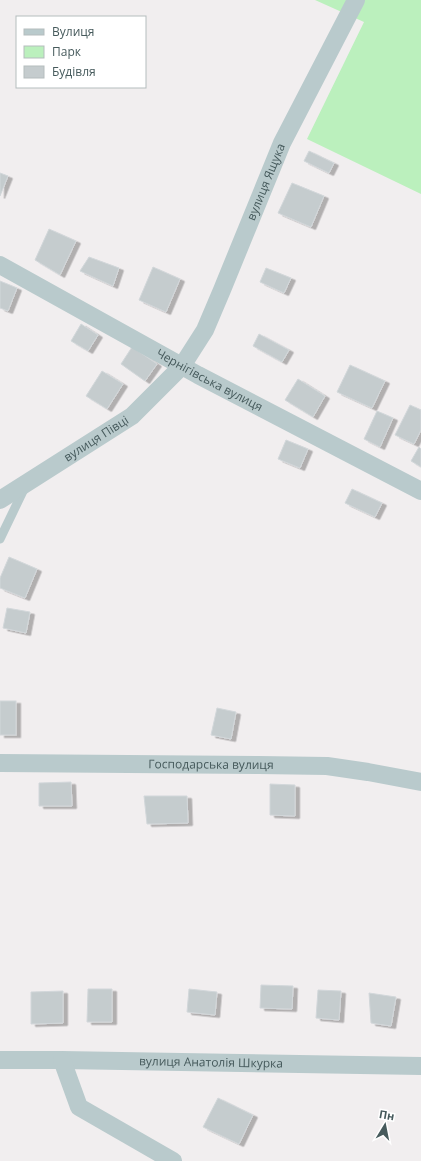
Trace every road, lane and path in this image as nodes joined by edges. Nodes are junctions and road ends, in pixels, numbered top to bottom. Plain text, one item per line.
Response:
1 (356, 0) edge
2 (0, 265) edge
3 (182, 366) junction
4 (28, 482) junction
5 (421, 491) edge
6 (0, 500) edge
7 (0, 539) edge
8 (0, 763) edge
9 (421, 782) edge
10 (0, 1060) edge
11 (62, 1060) junction
12 (421, 1066) edge
13 (173, 1161) edge

1 - 3 street, вулиця Ящука
2 - 3 street, Чернігівська вулиця
3 - 4 street, вулиця Півці
3 - 5 street, Чернігівська вулиця
4 - 6 street, вулиця Півці
4 - 7 lane
8 - 9 street, Господарська вулиця
10 - 11 street, вулиця Анатолія Шкурка
11 - 12 street, вулиця Анатолія Шкурка
11 - 13 street

